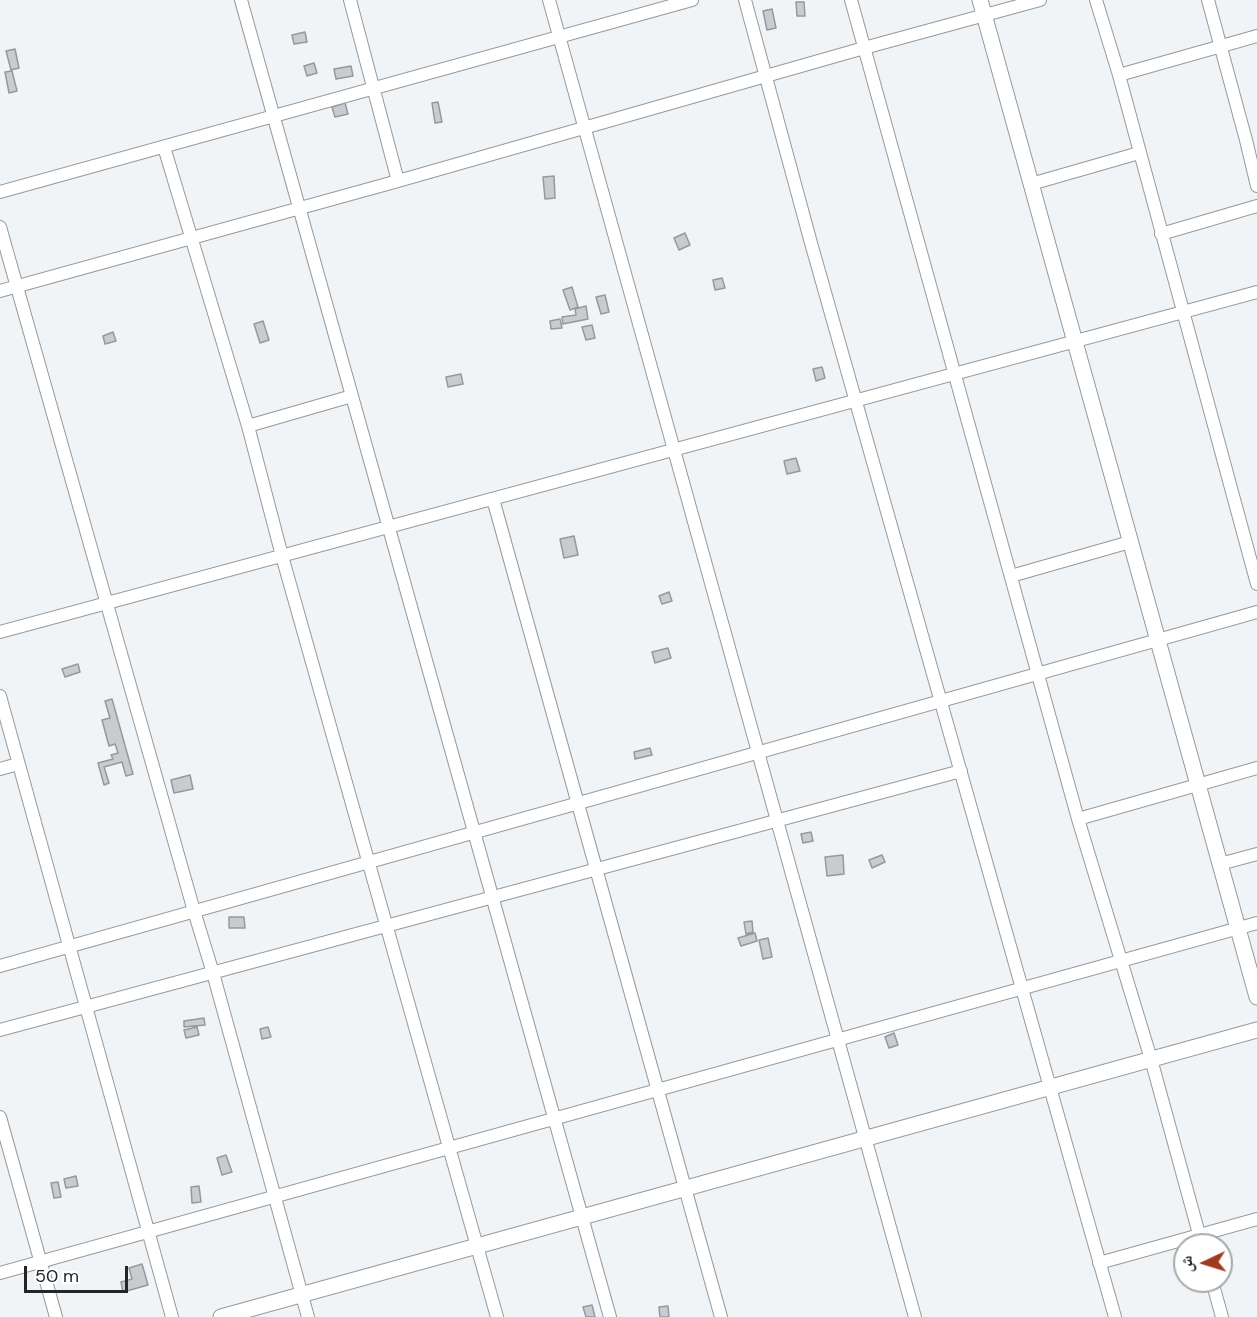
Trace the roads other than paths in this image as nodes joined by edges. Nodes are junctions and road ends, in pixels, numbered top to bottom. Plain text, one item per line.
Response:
1 (241, 0) edge
2 (350, 0) edge
3 (549, 0) edge
4 (692, 0) edge
5 (745, 0) edge
6 (851, 0) edge
7 (980, 0) edge
8 (1040, 0) edge
9 (1096, 0) edge
10 (1208, 0) edge
11 (984, 16) junction
12 (1257, 36) edge
13 (560, 38) junction
14 (1220, 46) junction
15 (864, 48) junction
16 (1119, 75) junction
17 (766, 76) junction
18 (374, 88) junction
19 (274, 116) junction
20 (585, 129) junction
21 (1252, 138) edge
22 (164, 147) junction
23 (1139, 153) junction
24 (399, 181) junction
25 (1031, 184) junction
26 (1257, 186) edge
27 (0, 192) edge
28 (1257, 206) edge
29 (299, 208) junction
30 (0, 227) edge
31 (1161, 234) junction
32 (191, 238) junction
33 (17, 286) junction
34 (0, 291) edge
35 (1257, 292) edge
36 (1182, 312) junction
37 (1075, 341) junction
38 (954, 374) junction
39 (352, 396) junction
40 (857, 400) junction
41 (248, 426) junction
42 (674, 450) junction
43 (494, 499) junction
44 (389, 527) junction
45 (1130, 542) junction
46 (282, 556) junction
47 (1011, 576) junction
48 (1257, 584) edge
49 (106, 604) junction
50 (1257, 612) edge
51 (0, 632) edge
52 (1158, 640) junction
53 (1038, 674) junction
54 (0, 696) edge
55 (941, 701) junction
56 (758, 753) junction
57 (18, 764) junction
58 (1257, 768) edge
59 (0, 769) edge
60 (961, 771) junction
61 (1198, 785) junction
62 (579, 803) junction
63 (1078, 819) junction
64 (777, 820) junction
65 (474, 832) junction
66 (1257, 854) edge
67 (369, 862) junction
68 (1220, 864) junction
69 (598, 869) junction
70 (492, 897) junction
71 (194, 911) junction
72 (1257, 923) edge
73 (386, 926) junction
74 (1238, 928) junction
75 (70, 946) junction
76 (1121, 961) junction
77 (0, 966) edge
78 (213, 973) junction
79 (1022, 988) junction
80 (1257, 997) edge
81 (87, 1007) junction
82 (0, 1030) edge
83 (1257, 1030) edge
84 (838, 1040) junction
85 (1151, 1059) junction
86 (1050, 1088) junction
87 (657, 1090) junction
88 (0, 1117) edge
89 (554, 1119) junction
90 (866, 1138) junction
91 (449, 1148) junction
92 (685, 1188) junction
93 (274, 1197) junction
94 (582, 1217) junction
95 (1257, 1219) edge
96 (148, 1232) junction
97 (1199, 1233) edge
98 (1220, 1233) edge
99 (477, 1246) junction
100 (1173, 1246) edge
101 (40, 1262) junction
102 (1100, 1263) junction
103 (0, 1273) edge
104 (1215, 1293) edge
105 (302, 1294) junction
106 (56, 1317) edge
107 (172, 1317) edge
108 (220, 1317) edge
109 (308, 1317) edge
110 (497, 1317) edge
111 (610, 1317) edge
112 (721, 1317) edge
113 (915, 1317) edge
114 (1114, 1317) edge
115 (1222, 1317) edge

1 - 19 street
2 - 18 street
3 - 13 street
4 - 13 street
5 - 17 street
6 - 15 street
7 - 11 street
8 - 11 street
9 - 16 street
10 - 14 street
11 - 15 street
11 - 25 street
12 - 14 street
13 - 18 street
13 - 20 street
14 - 16 street
14 - 21 street
15 - 17 street
15 - 38 street
16 - 23 street
17 - 20 street
17 - 40 street
18 - 19 street
18 - 24 street
19 - 22 street
19 - 29 street
20 - 24 street
20 - 42 street
21 - 26 street
22 - 27 street
22 - 32 street
23 - 25 street
23 - 31 street
24 - 29 street
25 - 37 street
28 - 31 street
29 - 32 street
29 - 39 street
30 - 33 street
31 - 36 street
32 - 33 street
32 - 41 street
33 - 34 street
33 - 49 street
35 - 36 street
36 - 37 street
36 - 48 street
37 - 38 street
37 - 45 street
38 - 40 street
38 - 47 street
39 - 41 street
39 - 44 street
40 - 42 street
40 - 55 street
41 - 46 street
42 - 43 street
42 - 56 street
43 - 44 street
43 - 62 street
44 - 46 street
44 - 65 street
45 - 47 street
45 - 52 street
46 - 49 street
46 - 67 street
47 - 53 street
49 - 51 street
49 - 71 street
50 - 52 street
52 - 53 street
52 - 61 street
53 - 55 street
53 - 63 street
54 - 57 street
55 - 56 street
55 - 60 street
56 - 62 street
56 - 64 street
57 - 59 street
57 - 75 street
58 - 61 street
60 - 64 street
60 - 79 street
61 - 63 street
61 - 68 street
62 - 65 street
62 - 69 street
63 - 76 street
64 - 69 street
64 - 84 street
65 - 67 street
65 - 70 street
66 - 68 street
67 - 71 street
67 - 73 street
68 - 74 street
69 - 70 street
69 - 87 street
70 - 73 street
70 - 89 street
71 - 75 street
71 - 78 street
72 - 74 street
73 - 78 street
73 - 91 street
74 - 76 street
74 - 80 street
75 - 77 street
75 - 81 street
76 - 79 street
76 - 85 street
78 - 81 street
78 - 93 street
79 - 84 street
79 - 86 street
81 - 82 street
81 - 96 street
83 - 85 street
84 - 87 street
84 - 90 street
85 - 86 street
85 - 97 street
86 - 90 street
86 - 102 street
87 - 89 street
87 - 92 street
88 - 101 street
89 - 91 street
89 - 94 street
90 - 92 street
90 - 113 street
91 - 93 street
91 - 99 street
92 - 94 street
92 - 112 street
93 - 96 street
93 - 105 street
94 - 99 street
94 - 111 street
95 - 98 street
96 - 101 street
96 - 107 street
99 - 105 street
99 - 110 street
100 - 102 street
101 - 103 street
101 - 106 street
102 - 114 street
104 - 115 street
105 - 108 street
105 - 109 street

